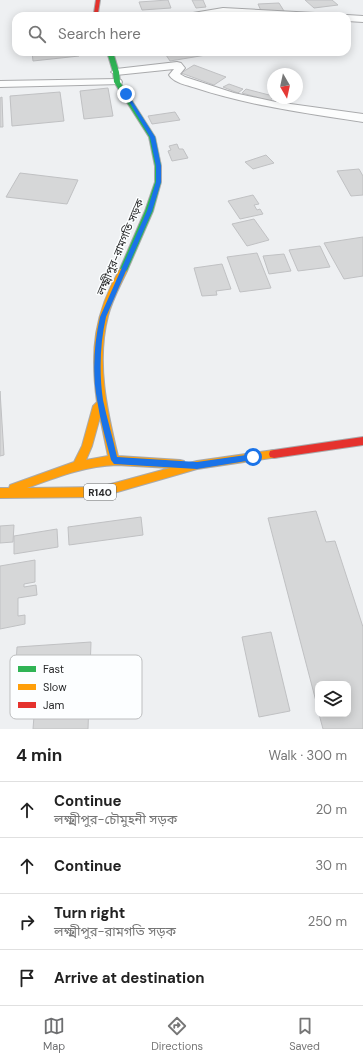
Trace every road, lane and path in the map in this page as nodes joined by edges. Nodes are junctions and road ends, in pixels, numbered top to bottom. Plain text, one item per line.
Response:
1 (98, 0) edge
2 (96, 12) edge
3 (217, 12) edge
4 (241, 12) edge
5 (351, 18) edge
6 (363, 19) edge
7 (111, 56) edge
8 (116, 77) junction
9 (0, 84) edge
10 (363, 118) edge
11 (100, 399) junction
12 (363, 441) edge
13 (197, 465) junction
14 (77, 467) junction
15 (117, 468) junction
16 (114, 489) junction
17 (0, 493) edge
18 (78, 493) junction

1 - 2 main road
3 - 4 street
5 - 6 street
7 - 8 main road, লক্ষ্মীপুর-রামগতি সড়ক
8 - 9 street
8 - 10 street
8 - 11 main road, লক্ষ্মীপুর-রামগতি সড়ক
11 - 14 main road
11 - 15 main road, লক্ষ্মীপুর-রামগতি সড়ক
12 - 13 main road, R140
13 - 15 main road, R140
13 - 16 main road, R140
14 - 15 main road, R140
14 - 17 main road, R140
14 - 18 main road
15 - 16 main road
16 - 18 main road, R140
17 - 18 main road, R140

